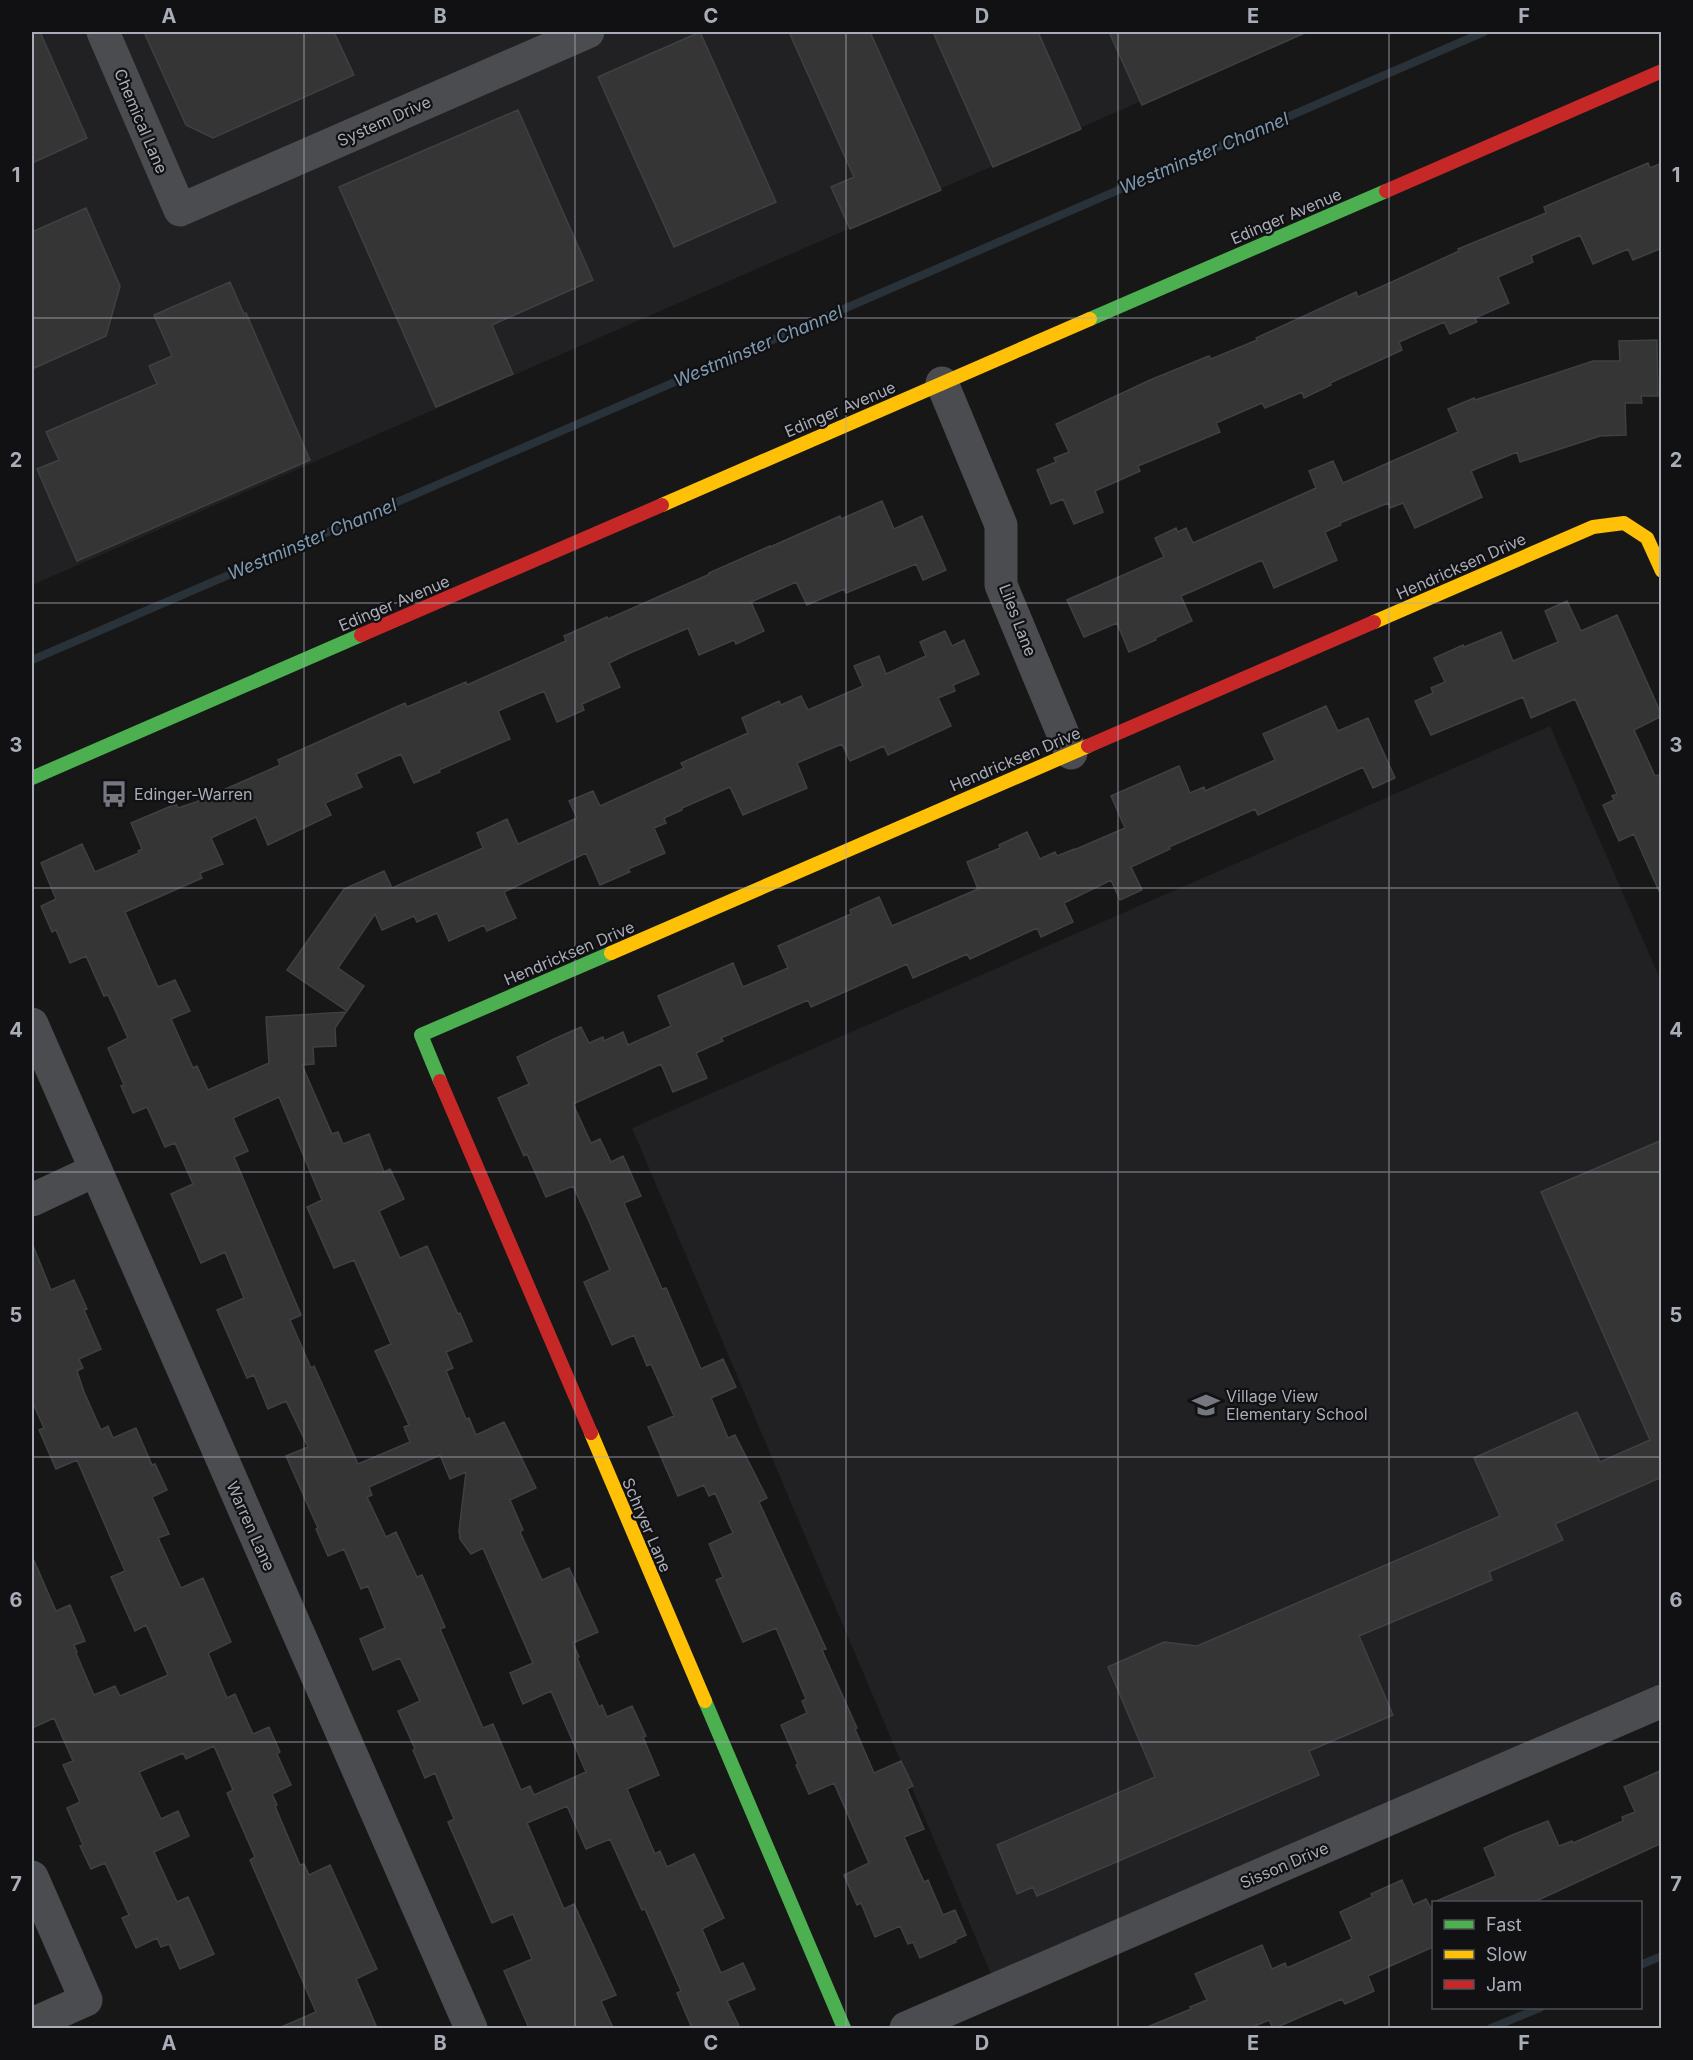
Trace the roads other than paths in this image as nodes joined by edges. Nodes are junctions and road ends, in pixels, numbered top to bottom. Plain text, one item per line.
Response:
1 (103, 32) edge
2 (588, 32) edge
3 (1662, 71) edge
4 (180, 210) joint
5 (942, 383) junction
6 (1662, 571) edge
7 (1071, 753) junction
8 (32, 778) edge
9 (32, 1024) edge
10 (421, 1035) joint
11 (96, 1170) junction
12 (32, 1200) edge
13 (1662, 1701) edge
14 (32, 1877) edge
15 (32, 2024) edge
16 (471, 2028) edge
17 (844, 2028) edge
18 (906, 2028) edge

1 - 4 street, Chemical Lane
2 - 4 street, System Drive
3 - 5 street, Edinger Avenue
5 - 7 street, Liles Lane
5 - 8 street, Edinger Avenue
6 - 7 street, Hendricksen Drive
7 - 10 street, Hendricksen Drive
9 - 11 street, Warren Lane
10 - 17 street, Schryer Lane
11 - 12 street
11 - 16 street, Warren Lane
13 - 18 street, Sisson Drive
14 - 15 street

